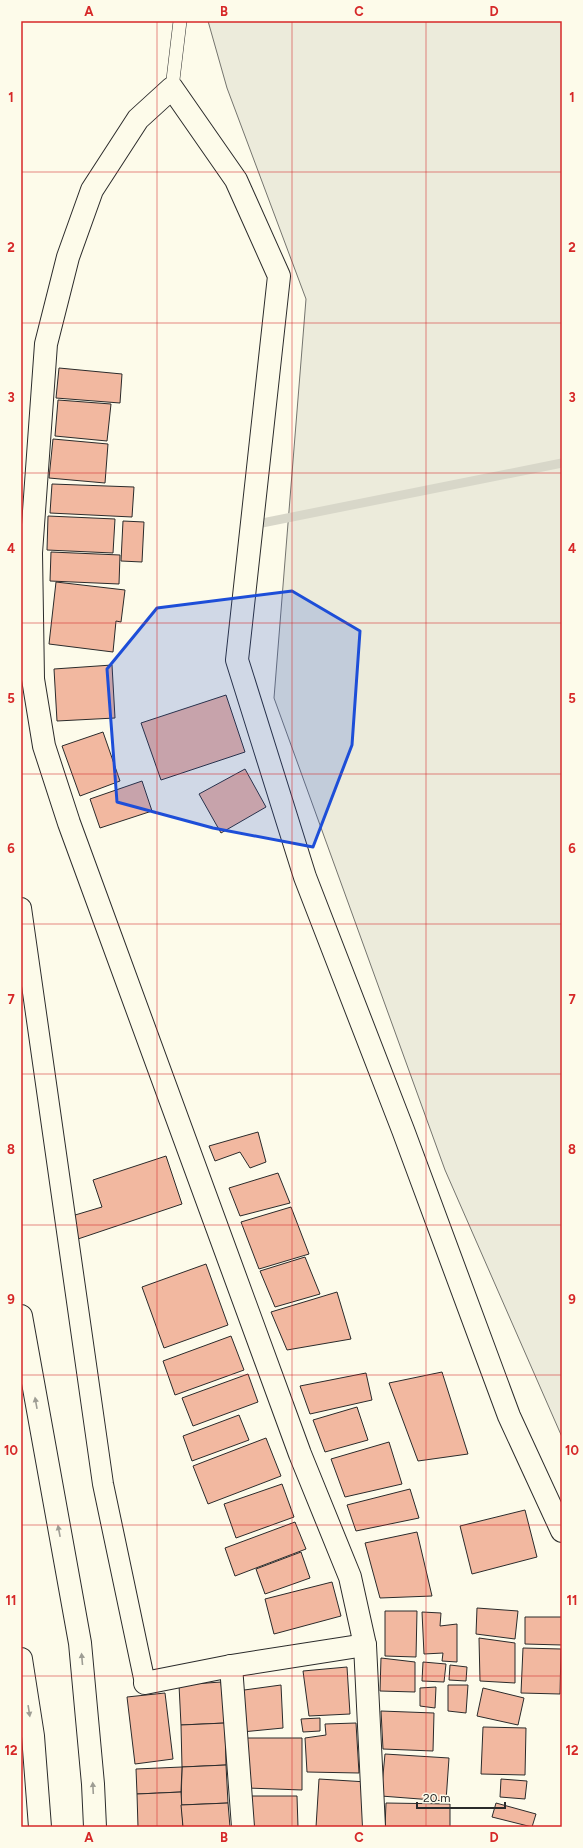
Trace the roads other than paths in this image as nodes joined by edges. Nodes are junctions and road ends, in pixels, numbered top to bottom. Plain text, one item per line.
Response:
1 (180, 21) edge
2 (172, 88) junction
3 (21, 908) edge
4 (21, 1316) edge
5 (562, 1531) edge
6 (365, 1645) junction
7 (21, 1659) edge
8 (231, 1666) junction
9 (145, 1683) joint
10 (40, 1827) edge
11 (95, 1827) edge
12 (243, 1827) edge
13 (374, 1827) edge

1 - 2 lane
2 - 5 street
2 - 6 street
3 - 9 street
11 -> 4 street
6 - 8 street
6 - 13 street
7 -> 10 street
8 - 9 street
8 - 12 street

